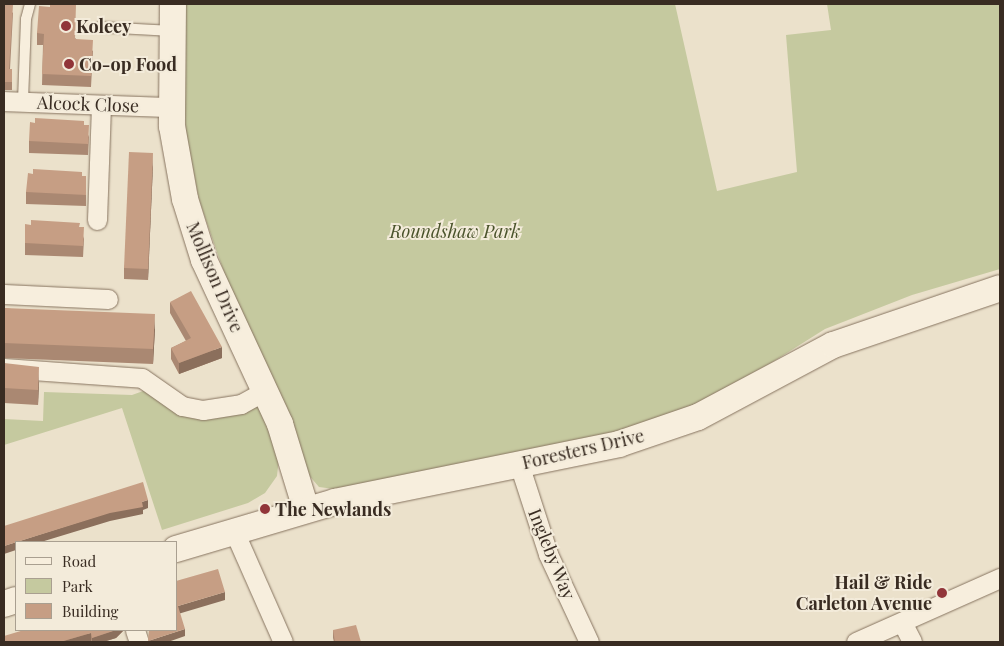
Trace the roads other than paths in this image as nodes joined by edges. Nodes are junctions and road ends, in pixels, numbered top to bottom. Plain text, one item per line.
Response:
1 (30, 4) edge
2 (173, 4) edge
3 (100, 28) dead end
4 (172, 31) junction
5 (4, 101) edge
6 (23, 101) junction
7 (101, 105) junction
8 (171, 107) junction
9 (97, 220) dead end
10 (1000, 288) edge
11 (4, 294) edge
12 (108, 299) dead end
13 (4, 368) edge
14 (266, 390) junction
15 (518, 464) junction
16 (306, 510) junction
17 (234, 530) junction
18 (178, 548) edge
19 (1000, 578) edge
20 (902, 622) junction
21 (283, 642) edge
22 (589, 642) edge
23 (856, 642) edge
24 (912, 642) edge

1 - 6 lane
2 - 4 main road, Mollison Drive
3 - 4 lane
4 - 8 main road, Mollison Drive
5 - 6 street, Alcock Close
6 - 7 street, Alcock Close
7 - 8 street, Alcock Close
7 - 9 street
8 - 14 main road, Mollison Drive
10 - 15 main road, Foresters Drive
11 - 12 street
13 - 14 street
14 - 16 main road, Mollison Drive
15 - 16 main road, Foresters Drive
15 - 22 street, Ingleby Way
16 - 17 main road, Foresters Drive
17 - 18 main road, Foresters Drive
17 - 21 street
19 - 20 street
20 - 23 street
20 - 24 street

